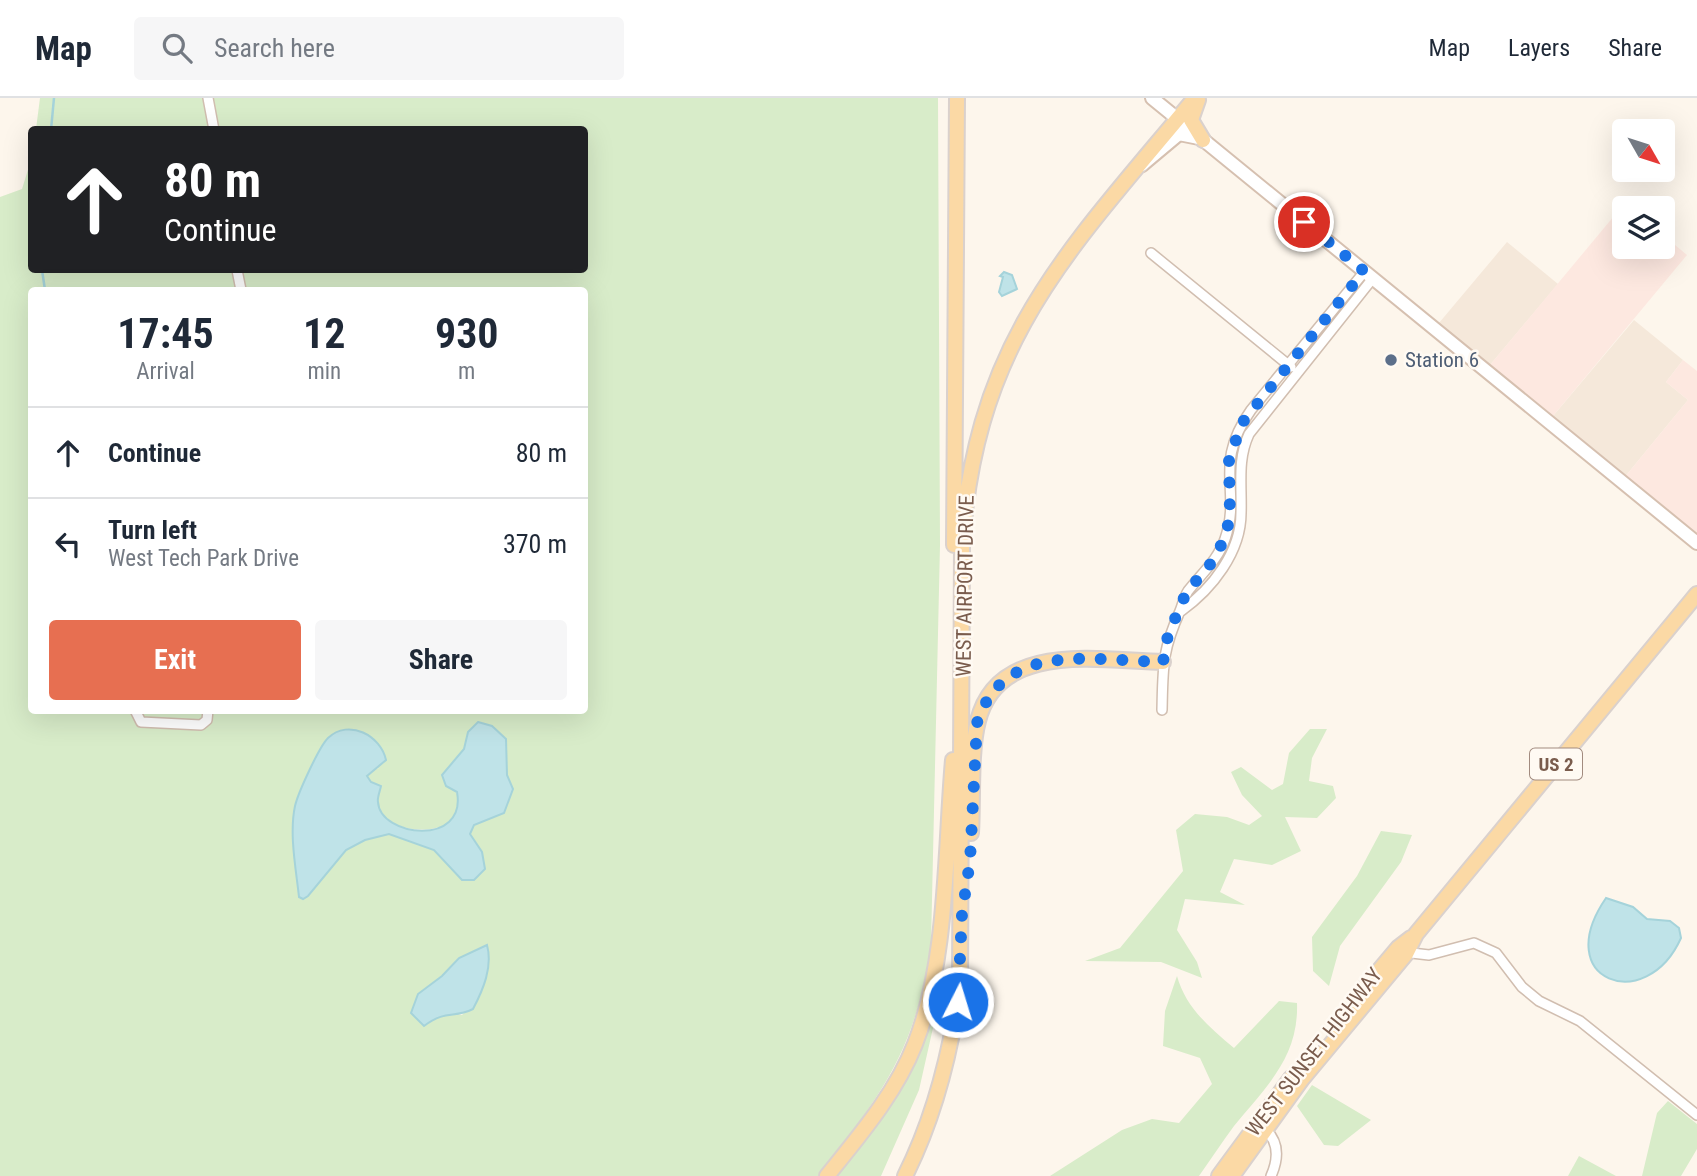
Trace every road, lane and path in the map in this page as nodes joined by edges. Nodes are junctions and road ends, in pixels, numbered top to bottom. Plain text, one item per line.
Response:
1 (208, 98) edge
2 (957, 98) edge
3 (1152, 98) edge
4 (1197, 98) edge
5 (1177, 119) junction
6 (213, 126) edge
7 (1203, 140) junction
8 (1133, 172) junction
9 (1151, 253) dead end
10 (1369, 275) junction
11 (1293, 369) junction
12 (1232, 446) junction
13 (1243, 450) junction
14 (1225, 538) junction
15 (1236, 542) junction
16 (1697, 543) edge
17 (1697, 594) edge
18 (1180, 612) junction
19 (1163, 662) junction
20 (1163, 710) dead end
21 (137, 714) edge
22 (208, 714) edge
23 (953, 760) junction
24 (962, 914) junction
25 (1402, 951) junction
26 (960, 985) junction
27 (1697, 1115) edge
28 (1261, 1126) junction
29 (827, 1176) edge
30 (895, 1176) edge
31 (905, 1176) edge
32 (916, 1176) edge
33 (1219, 1176) edge
34 (1232, 1176) edge
35 (1270, 1176) edge

1 - 6 street
2 - 23 main road, WEST AIRPORT DRIVE
3 - 5 main road
4 - 5 main road, WEST AIRPORT DRIVE
4 - 7 main road
5 - 7 main road
5 - 8 main road, WEST AIRPORT DRIVE
7 - 8 main road
7 - 10 main road
8 - 24 main road, WEST AIRPORT DRIVE
9 - 11 street
10 - 11 street
10 - 16 main road
11 - 12 street
11 - 13 street
12 - 13 street
12 - 14 street
13 - 15 street
14 - 15 street
14 - 18 street
15 - 18 street
17 - 25 main road, WEST SUNSET HIGHWAY / US 2
18 - 19 street
19 - 20 street
19 - 24 main road
21 - 22 street
23 - 29 main road
23 - 30 main road, WEST AIRPORT DRIVE
24 - 26 main road, WEST AIRPORT DRIVE
25 - 27 street
25 - 28 main road, WEST SUNSET HIGHWAY / US 2
26 - 31 main road, WEST AIRPORT DRIVE
26 - 32 main road
28 - 33 main road, WEST SUNSET HIGHWAY / US 2
28 - 34 main road, WEST SUNSET HIGHWAY / US 2
28 - 35 street

